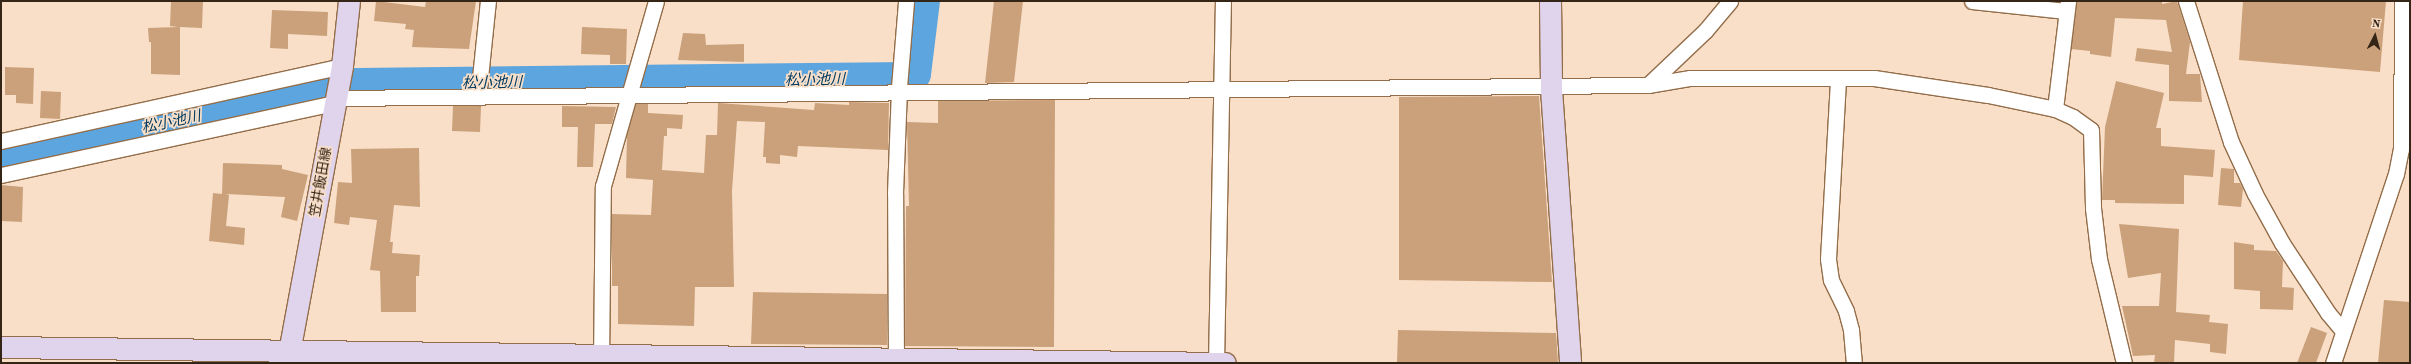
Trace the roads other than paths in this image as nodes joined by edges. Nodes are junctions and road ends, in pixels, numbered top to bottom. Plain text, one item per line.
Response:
1 (349, 1) edge
2 (488, 1) edge
3 (656, 1) edge
4 (906, 1) edge
5 (1223, 1) edge
6 (1550, 1) edge
7 (1730, 1) edge
8 (1972, 1) edge
9 (2186, 1) edge
10 (2402, 1) edge
11 (2066, 6) edge
12 (1838, 80) junction
13 (1648, 86) junction
14 (337, 87) junction
15 (1551, 89) junction
16 (899, 90) junction
17 (1223, 91) junction
18 (627, 95) junction
19 (478, 96) junction
20 (2056, 109) junction
21 (1, 141) edge
22 (1, 175) edge
23 (2343, 331) junction
24 (1, 347) edge
25 (288, 357) edge
26 (602, 359) edge
27 (896, 360) edge
28 (1219, 363) edge
29 (1570, 363) edge
30 (1854, 363) edge
31 (2124, 363) edge
32 (2334, 363) edge

1 - 14 street, 笠井飯田線
2 - 19 street
3 - 18 street
4 - 16 street
5 - 17 street
6 - 15 street
7 - 13 street
8 - 11 street
9 - 23 street
10 - 23 street
11 - 20 street
12 - 13 street
12 - 20 street
12 - 30 street
13 - 15 street
14 - 19 street
14 - 21 street
14 - 22 street
14 - 25 street, 笠井飯田線
15 - 17 street
15 - 29 street
16 - 17 street
16 - 18 street
16 - 27 street
17 - 28 street
18 - 19 street
18 - 26 street
20 - 31 street
23 - 32 street
24 - 25 street
25 - 26 street
26 - 27 street
27 - 28 street

